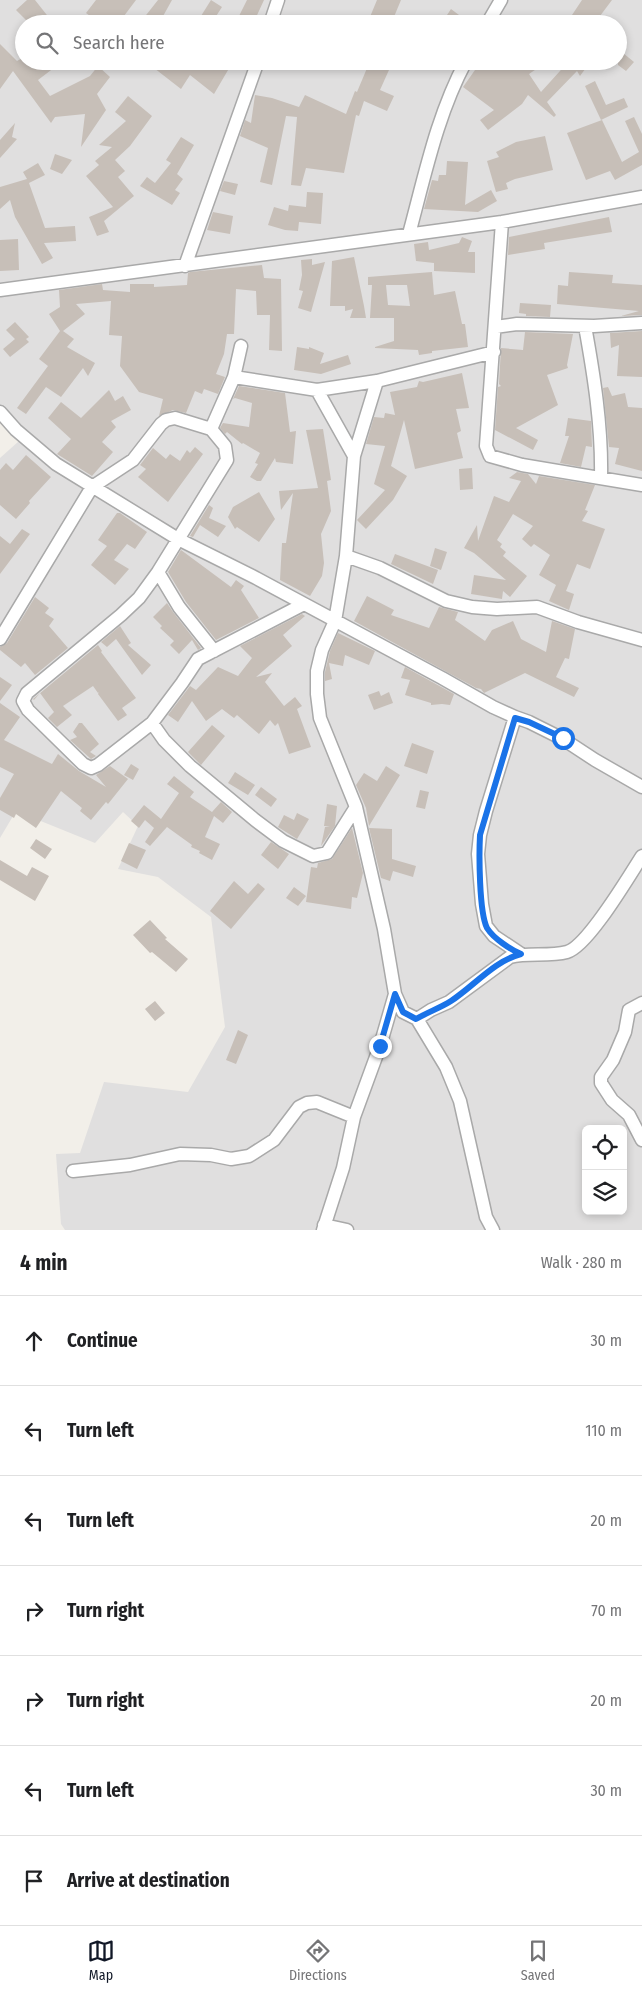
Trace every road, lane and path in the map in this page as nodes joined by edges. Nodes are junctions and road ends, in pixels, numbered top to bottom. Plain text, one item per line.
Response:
1 (278, 0) edge
2 (500, 0) edge
3 (273, 15) edge
4 (492, 15) edge
5 (255, 70) edge
6 (461, 70) edge
7 (642, 197) edge
8 (502, 222) junction
9 (409, 234) junction
10 (185, 266) junction
11 (0, 290) edge
12 (642, 323) edge
13 (585, 326) junction
14 (495, 327) junction
15 (241, 346) dead end
16 (494, 352) junction
17 (234, 378) junction
18 (378, 381) junction
19 (317, 390) junction
20 (0, 412) edge
21 (211, 429) junction
22 (354, 456) junction
23 (601, 477) junction
24 (642, 485) edge
25 (92, 487) junction
26 (178, 539) junction
27 (346, 556) junction
28 (158, 572) junction
29 (304, 604) junction
30 (335, 621) junction
31 (0, 639) edge
32 (642, 640) edge
33 (214, 651) junction
34 (515, 718) junction
35 (152, 722) junction
36 (642, 787) edge
37 (356, 807) junction
38 (642, 856) edge
39 (521, 954) junction
40 (395, 994) junction
41 (642, 1003) edge
42 (416, 1019) junction
43 (354, 1117) junction
44 (642, 1140) edge
45 (73, 1171) dead end
46 (324, 1227) edge
47 (490, 1228) edge
48 (347, 1230) edge

1 - 3 street
2 - 4 street
5 - 10 street
6 - 9 street
7 - 8 street
8 - 9 street
8 - 14 street
9 - 10 street
10 - 11 street
12 - 13 street
13 - 14 street
13 - 23 street
14 - 16 street
15 - 17 street
16 - 18 street
16 - 23 street
17 - 19 street
17 - 21 street
18 - 19 street
18 - 22 street
19 - 22 street
20 - 25 street
21 - 25 street
21 - 26 street
22 - 27 street
23 - 24 street
25 - 26 street
25 - 31 street
26 - 28 street
26 - 29 street
27 - 30 street
27 - 32 street
28 - 33 street
28 - 35 street
29 - 30 street
29 - 33 street
30 - 34 street
30 - 37 street
33 - 35 street
34 - 36 street
34 - 39 street
35 - 37 street
37 - 40 street
38 - 39 street
39 - 42 street
40 - 42 street
40 - 43 street
41 - 44 street
42 - 47 street
43 - 45 street
43 - 46 street
46 - 48 street

